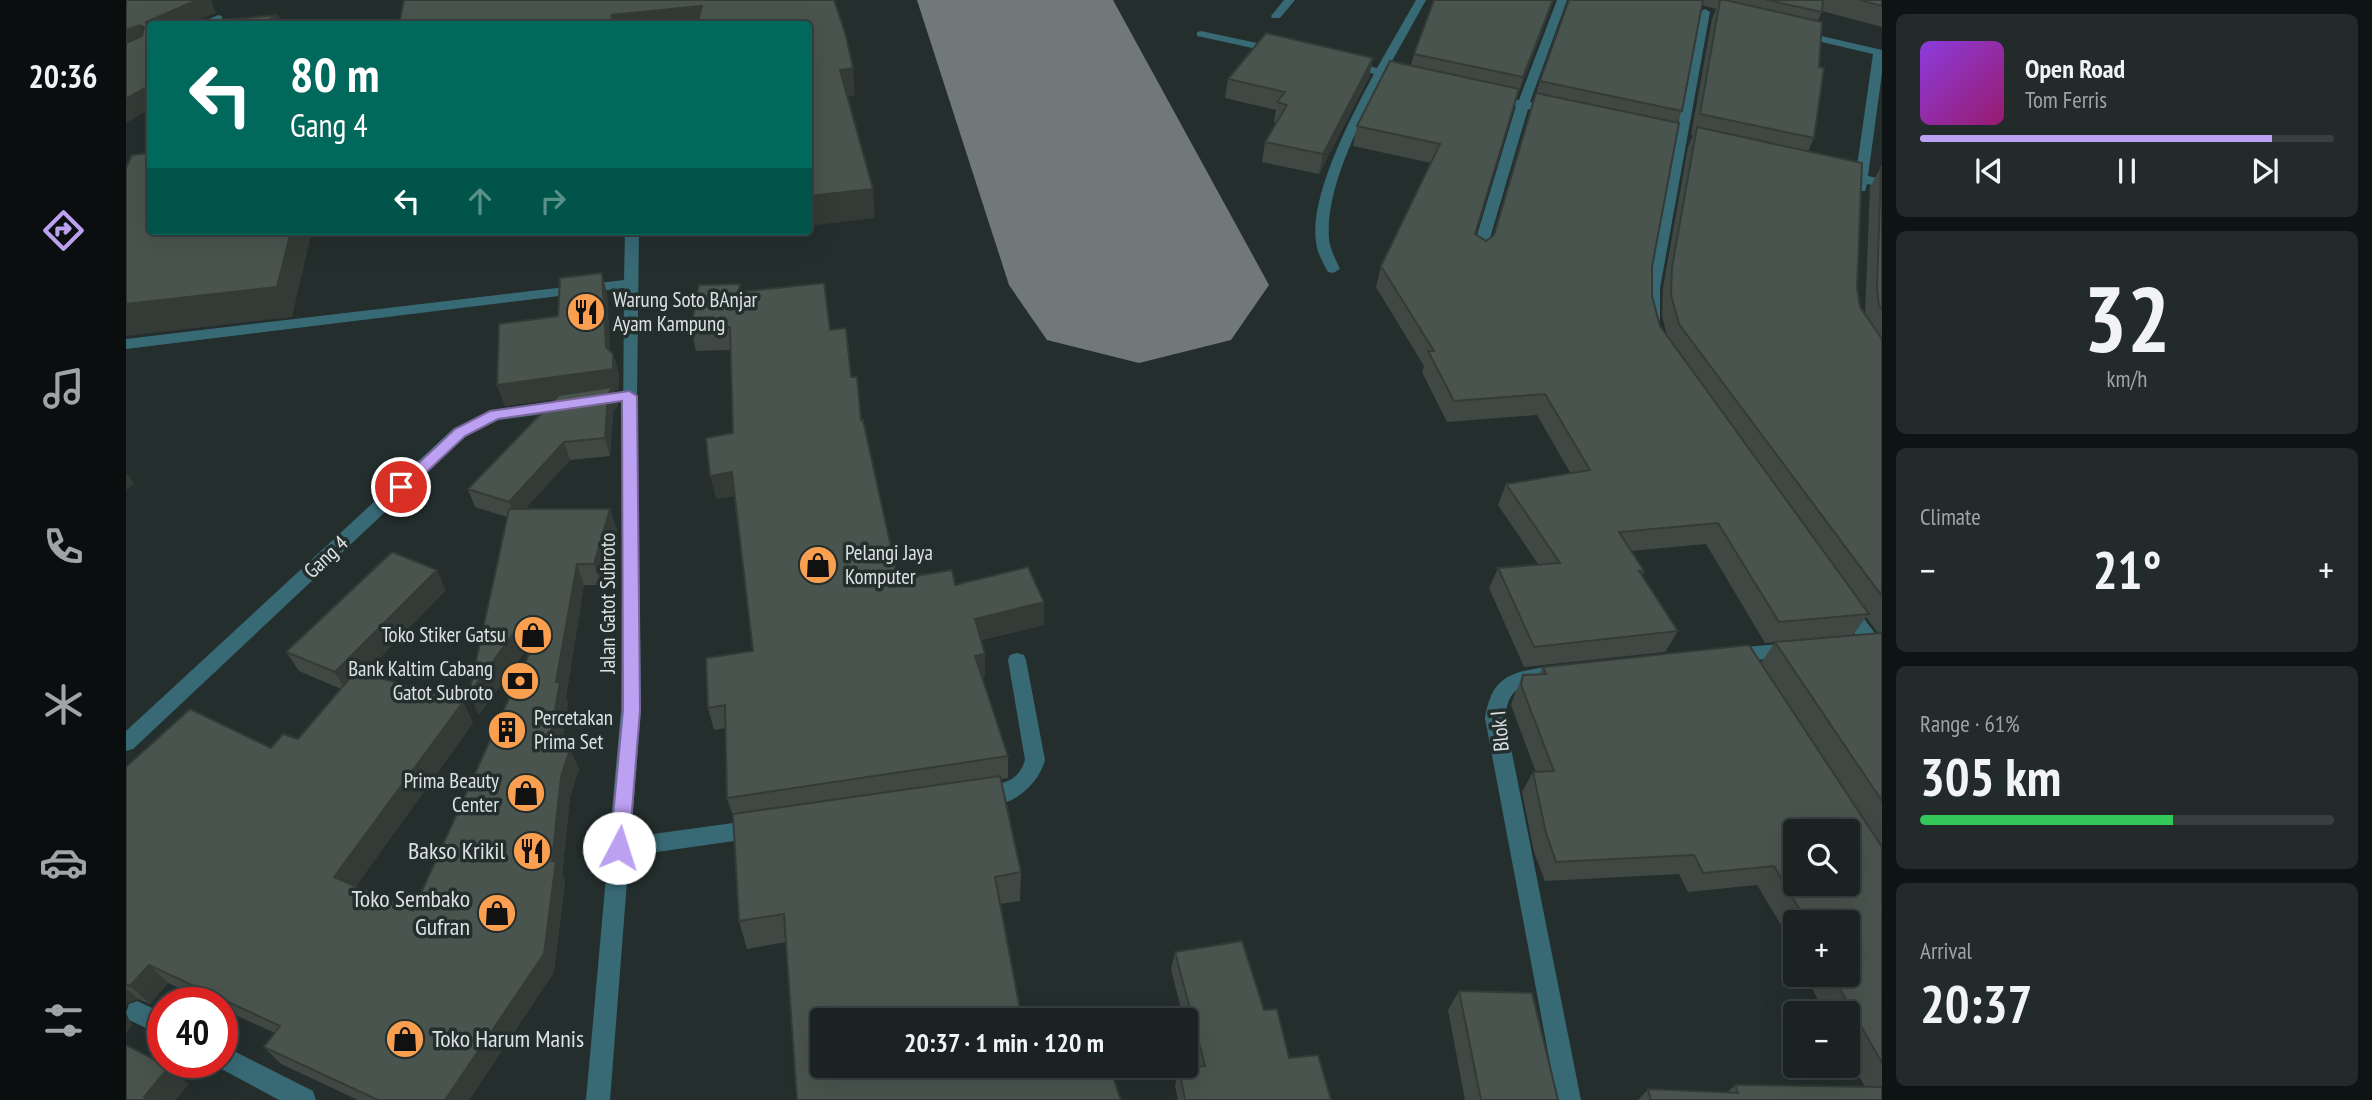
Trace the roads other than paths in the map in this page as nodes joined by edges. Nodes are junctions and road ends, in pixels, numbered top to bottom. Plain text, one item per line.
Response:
1 (1290, 0) edge
2 (1421, 0) edge
3 (1562, 0) edge
4 (1706, 13) dead end
5 (1276, 16) dead end
6 (218, 18) edge
7 (210, 21) edge
8 (1785, 31) edge
9 (1201, 34) dead end
10 (1283, 51) edge
11 (1881, 53) edge
12 (1338, 63) edge
13 (1379, 72) junction
14 (1418, 80) edge
15 (1484, 95) edge
16 (1523, 104) junction
17 (1562, 113) edge
18 (1822, 170) edge
19 (1861, 178) junction
20 (1882, 183) edge
21 (1860, 205) edge
22 (632, 235) edge
23 (1478, 255) edge
24 (1333, 269) dead end
25 (631, 283) junction
26 (1657, 336) edge
27 (126, 344) edge
28 (584, 404) edge
29 (1840, 599) edge
30 (1877, 643) edge
31 (1846, 646) edge
32 (1807, 649) edge
33 (1742, 654) junction
34 (1715, 657) edge
35 (1017, 660) dead end
36 (1567, 672) edge
37 (1757, 677) edge
38 (126, 743) edge
39 (958, 800) edge
40 (782, 825) edge
41 (619, 848) junction
42 (137, 1012) dead end
43 (147, 1017) edge
44 (238, 1065) edge
45 (304, 1100) edge
46 (598, 1100) edge
47 (1569, 1100) edge

1 - 5 street
2 - 13 street
3 - 16 street
4 - 26 street
6 - 7 street
8 - 11 street
9 - 10 street
11 - 19 street
12 - 13 street
13 - 14 street
13 - 24 street
15 - 16 street
16 - 17 street
16 - 23 street
18 - 19 street
19 - 20 street
19 - 21 street
22 - 25 street, Jalan Gatot Subroto
25 - 27 street
25 - 41 street, Jalan Gatot Subroto
28 - 38 street, Gang 4
29 - 30 street
30 - 31 street
32 - 33 street
33 - 34 street
33 - 37 street
35 - 39 street
36 - 47 street, Blok I
40 - 41 street
41 - 46 street, Jalan Gatot Subroto
42 - 43 street
44 - 45 street

